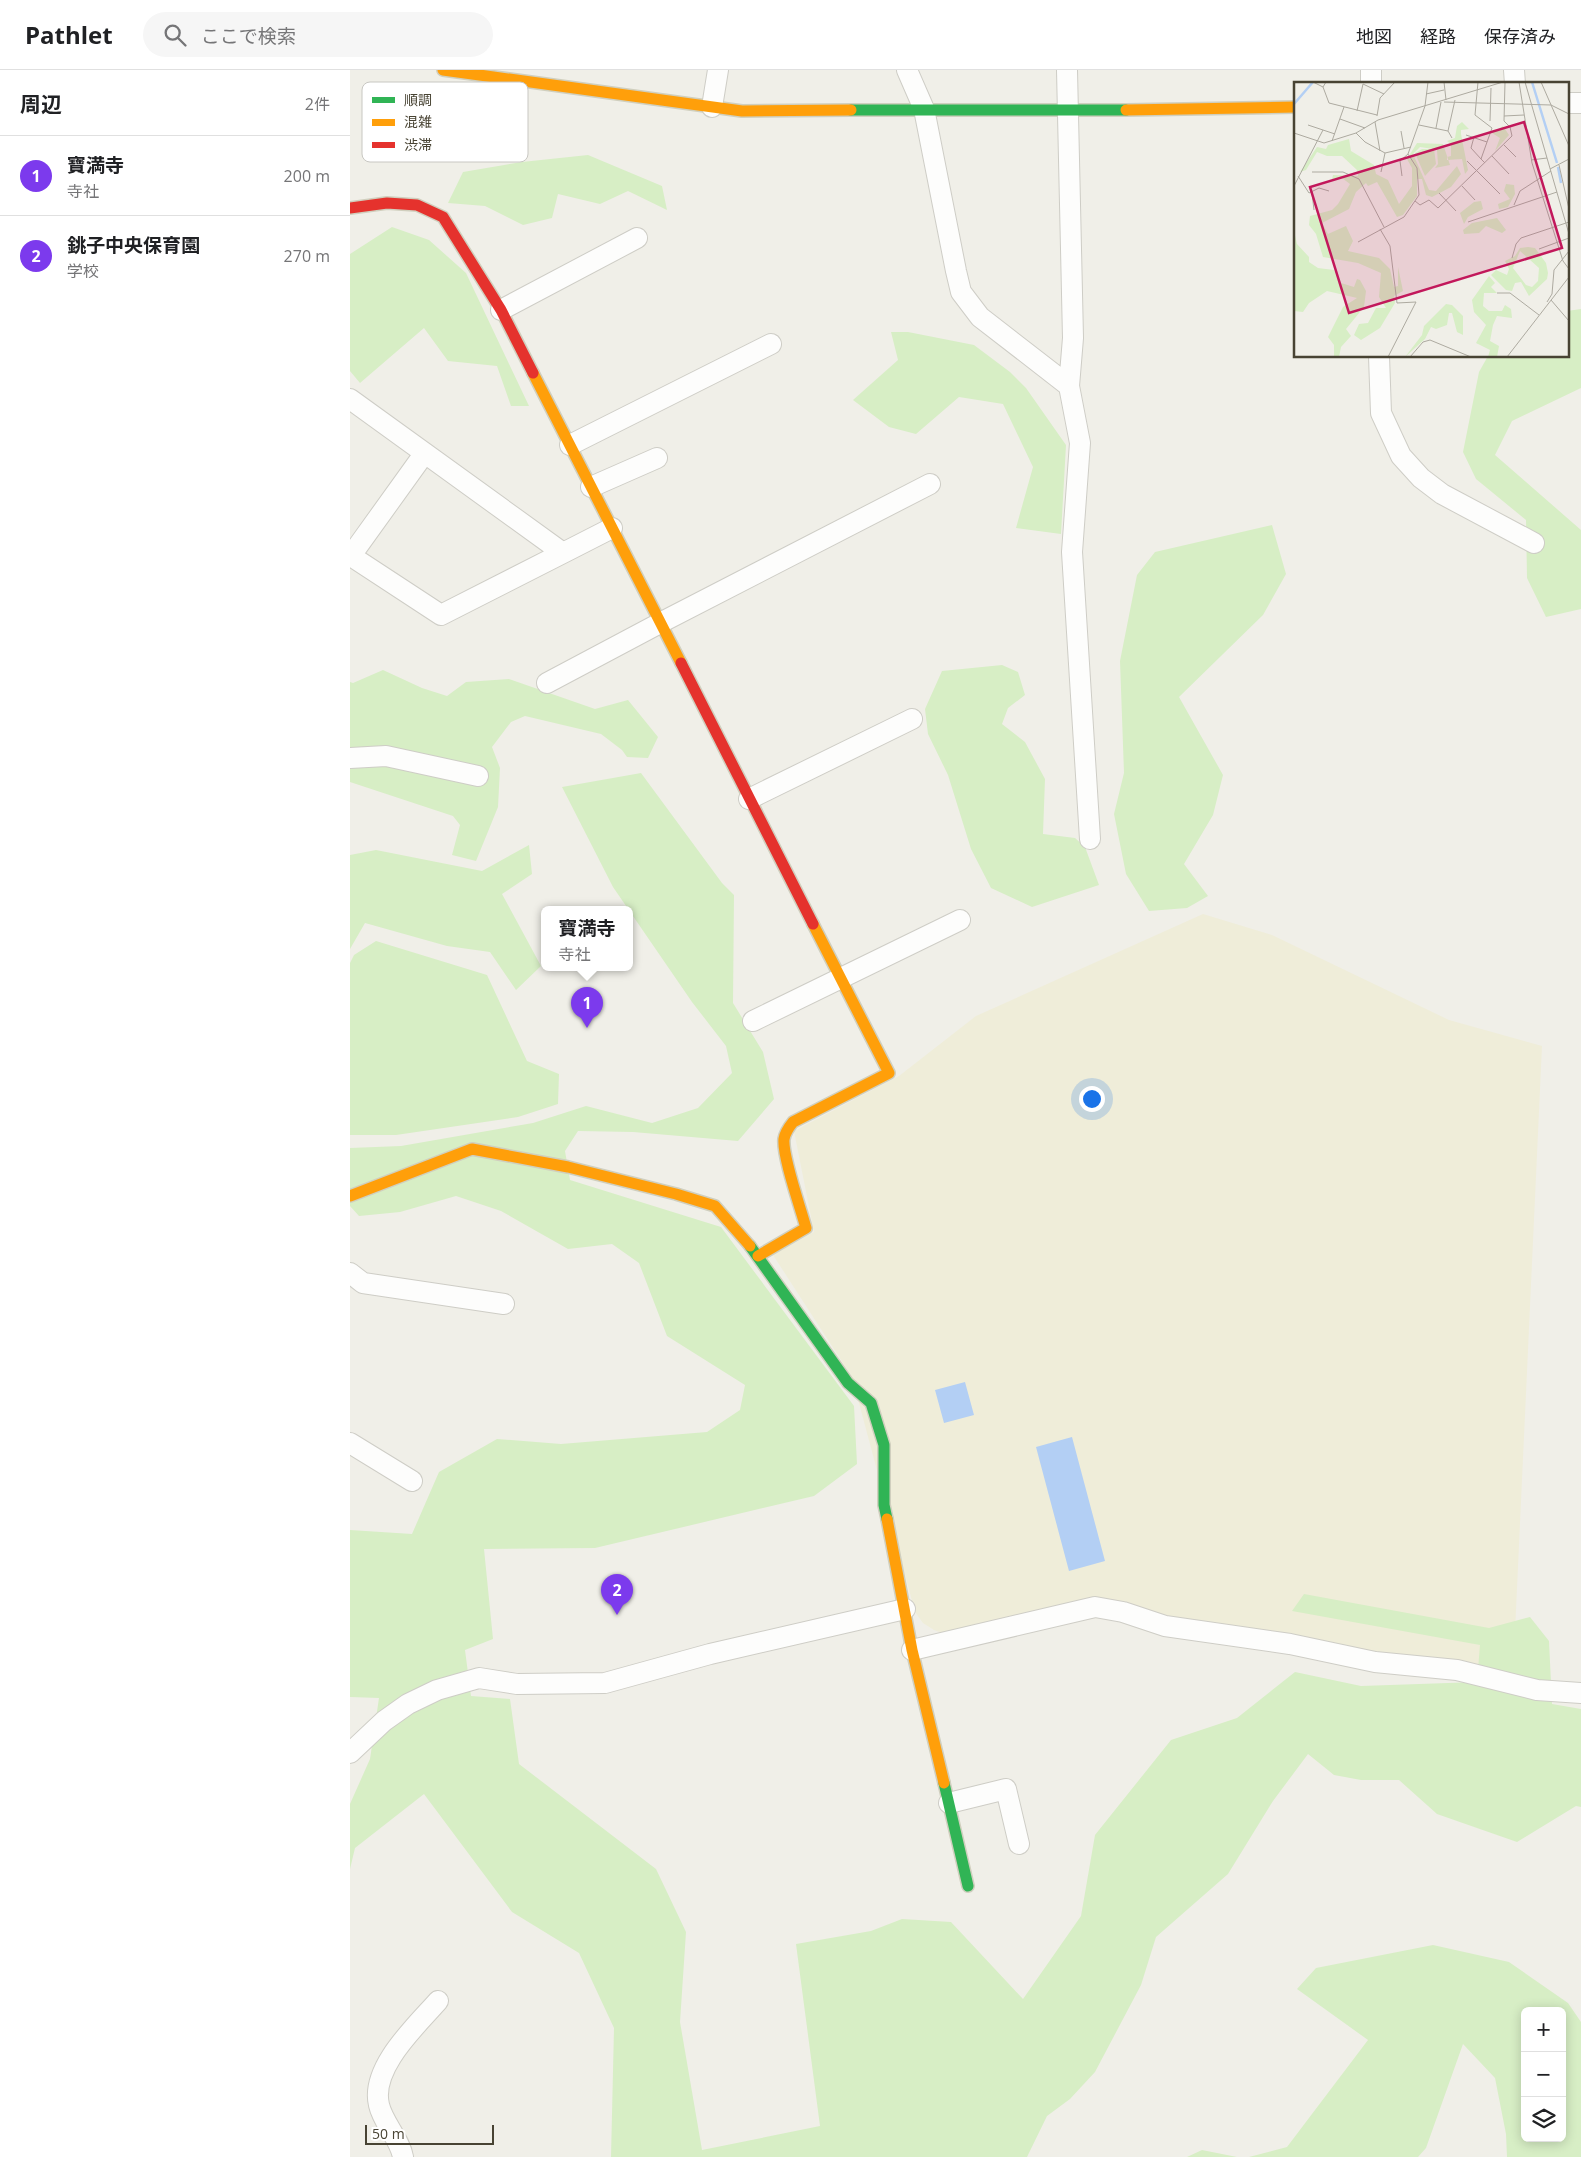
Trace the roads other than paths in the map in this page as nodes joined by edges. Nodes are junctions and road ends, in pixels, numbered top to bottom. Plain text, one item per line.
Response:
1 (443, 70) edge
2 (718, 70) edge
3 (907, 70) edge
4 (1067, 70) edge
5 (1568, 103) edge
6 (1581, 103) edge
7 (712, 107) junction
8 (1294, 107) edge
9 (924, 109) junction
10 (1068, 111) junction
11 (350, 208) edge
12 (637, 238) dead end
13 (501, 310) junction
14 (771, 344) dead end
15 (1379, 358) edge
16 (1069, 386) junction
17 (350, 399) edge
18 (570, 445) junction
19 (424, 454) junction
20 (657, 458) dead end
21 (930, 484) dead end
22 (591, 486) junction
23 (612, 528) junction
24 (1534, 543) dead end
25 (563, 553) junction
26 (350, 556) edge
27 (660, 623) junction
28 (547, 684) dead end
29 (912, 719) dead end
30 (350, 758) edge
31 (478, 776) dead end
32 (748, 799) junction
33 (1090, 838) dead end
34 (960, 920) dead end
35 (840, 978) junction
36 (753, 1021) dead end
37 (350, 1196) edge
38 (758, 1256) junction
39 (350, 1273) edge
40 (504, 1304) dead end
41 (350, 1443) edge
42 (412, 1481) dead end
43 (905, 1609) junction
44 (912, 1650) junction
45 (1581, 1693) edge
46 (350, 1753) edge
47 (949, 1803) junction
48 (1019, 1844) dead end
49 (968, 1886) dead end
50 (438, 2001) dead end
51 (405, 2157) edge

1 - 7 street
2 - 7 street
3 - 9 street
4 - 10 street
5 - 6 street
7 - 9 street
8 - 10 street
9 - 10 street
9 - 16 street
10 - 16 street
11 - 13 street
12 - 13 street
13 - 18 street
14 - 18 street
15 - 24 street
16 - 33 street
17 - 19 street
18 - 22 street
19 - 25 street
19 - 26 street
20 - 22 street
21 - 27 street
22 - 23 street
23 - 25 street
23 - 27 street
25 - 26 street
27 - 28 street
27 - 32 street
29 - 32 street
30 - 31 street
32 - 35 street
34 - 35 street
35 - 36 street
35 - 38 street
37 - 38 street
38 - 43 street
39 - 40 street
41 - 42 street
43 - 44 street
43 - 46 street
44 - 45 street
44 - 47 street
47 - 48 street
47 - 49 street
50 - 51 street

